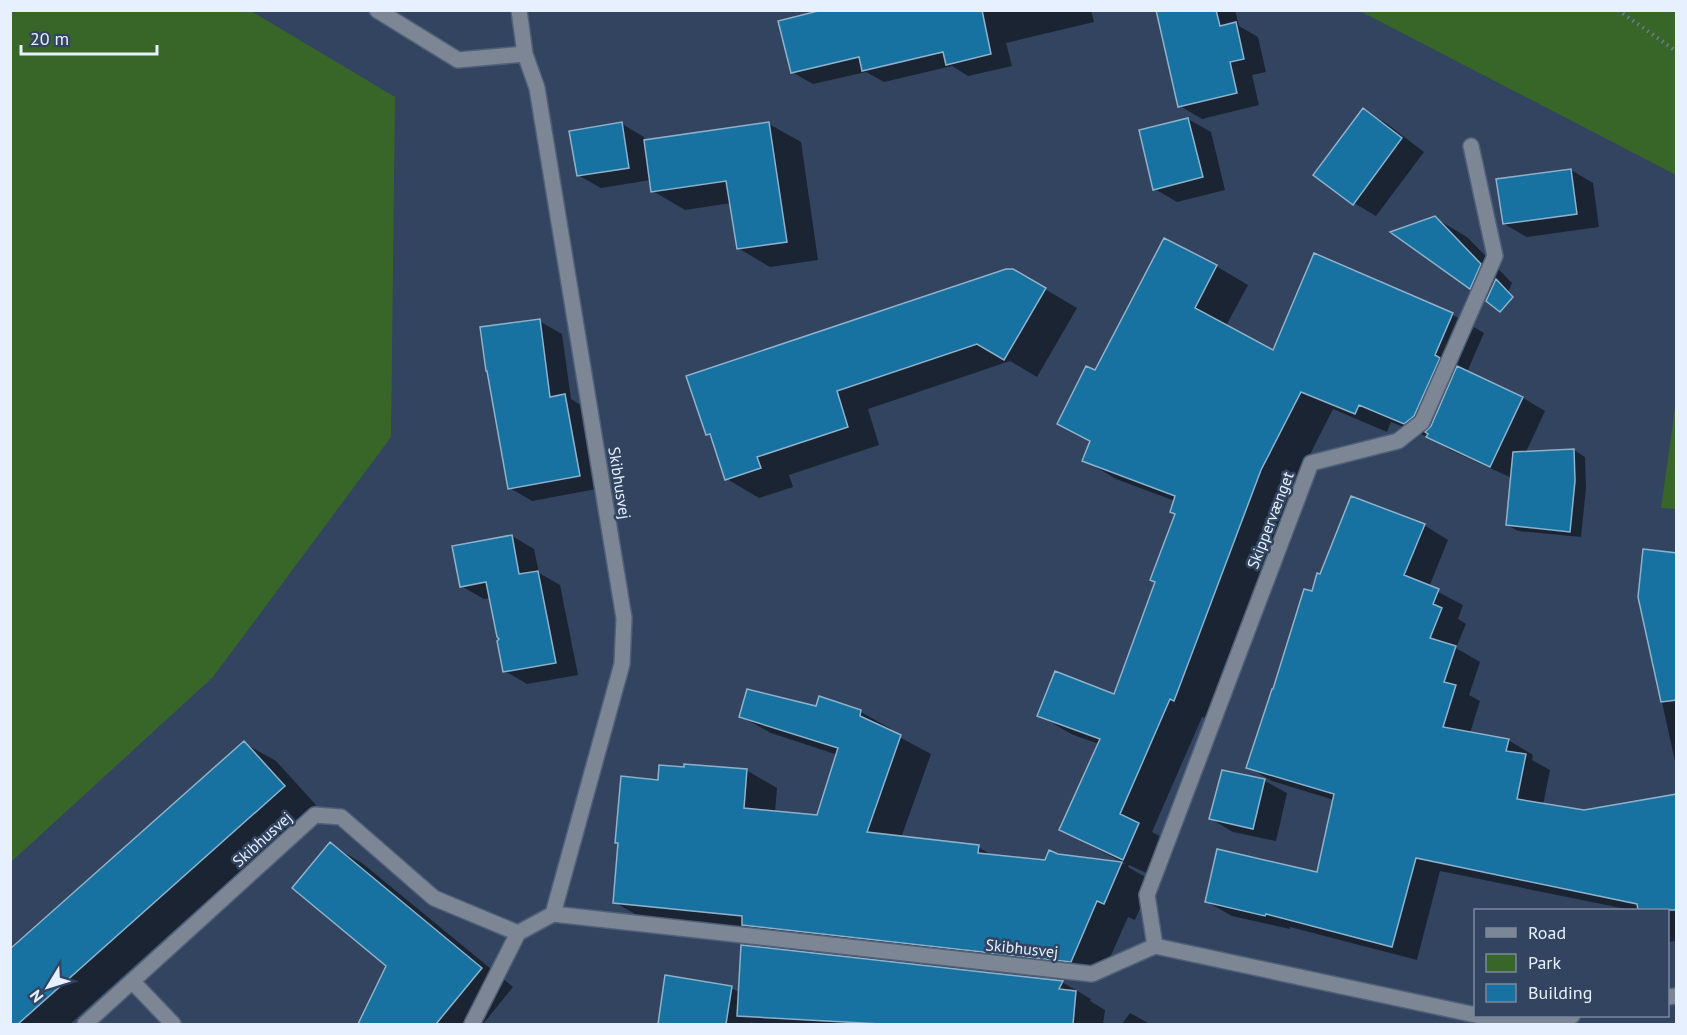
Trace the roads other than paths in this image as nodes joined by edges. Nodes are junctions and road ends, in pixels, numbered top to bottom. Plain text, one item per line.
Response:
1 (377, 10) edge
2 (519, 10) edge
3 (525, 54) junction
4 (1471, 146) dead end
5 (553, 914) junction
6 (518, 933) junction
7 (1155, 946) junction
8 (132, 981) junction
9 (1474, 1014) edge
10 (1486, 1017) edge
11 (1566, 1017) edge
12 (1511, 1023) edge
13 (85, 1024) edge
14 (173, 1024) edge
15 (472, 1024) edge

1 - 3 street
2 - 3 street, Skibhusvej
3 - 5 street, Skibhusvej
4 - 7 street, Skippervænget
5 - 6 street
5 - 7 street, Skibhusvej
6 - 8 street, Skibhusvej
6 - 15 street
7 - 9 street
8 - 13 street, Skibhusvej
8 - 14 street
10 - 12 street
11 - 12 street

